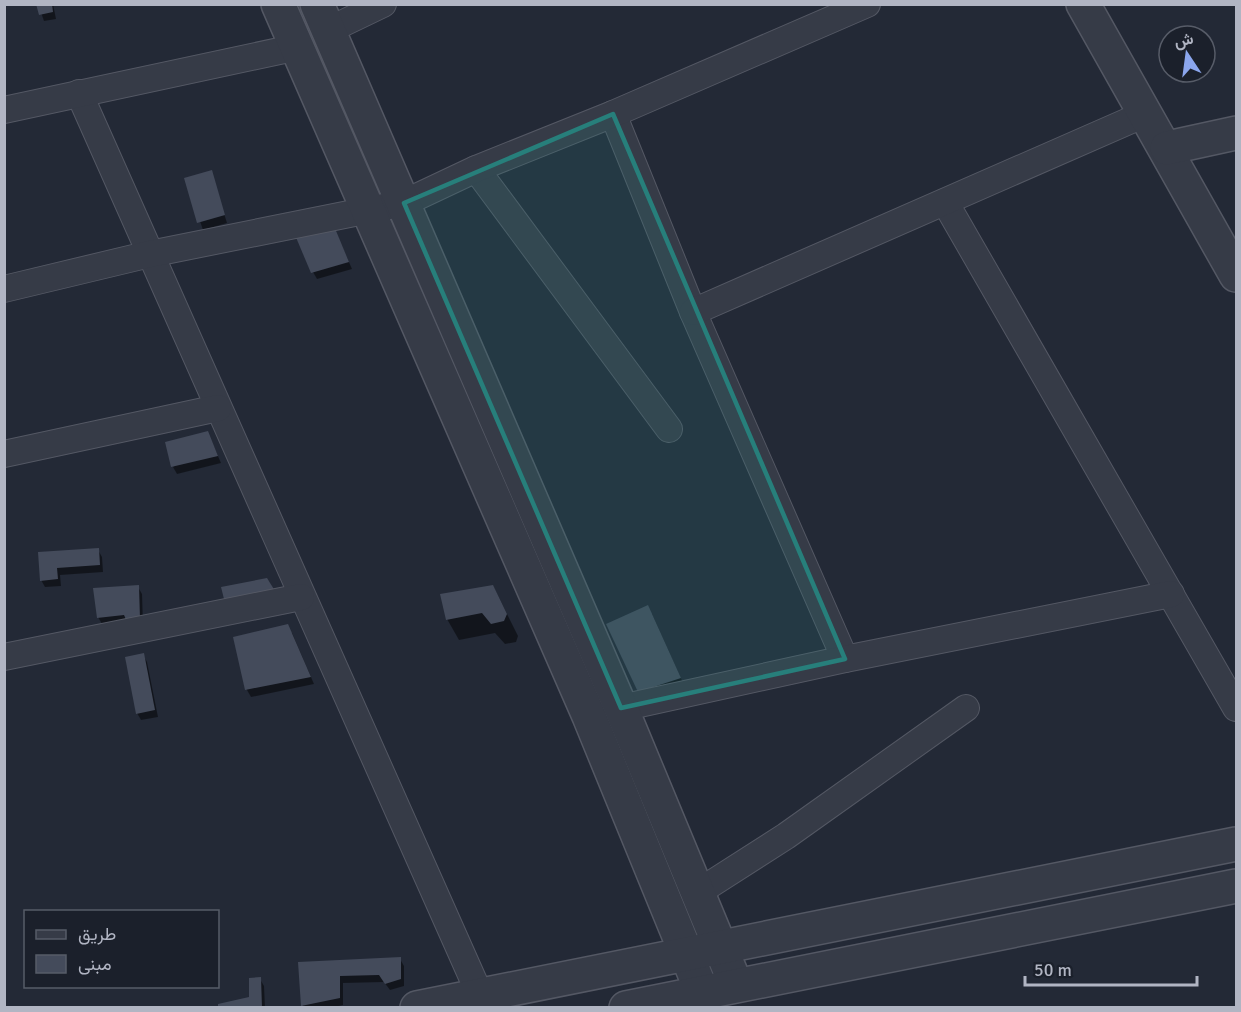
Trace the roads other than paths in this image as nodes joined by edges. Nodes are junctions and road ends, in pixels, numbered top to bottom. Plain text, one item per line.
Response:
1 (278, 4) edge
2 (384, 4) edge
3 (867, 4) edge
4 (1083, 4) edge
5 (323, 17) edge
6 (298, 47) junction
7 (79, 93) junction
8 (4, 110) edge
9 (613, 114) junction
10 (1147, 114) junction
11 (1236, 133) edge
12 (1167, 148) junction
13 (476, 169) junction
14 (945, 202) junction
15 (404, 203) junction
16 (369, 208) junction
17 (150, 254) junction
18 (1236, 275) edge
19 (4, 289) edge
20 (693, 312) junction
21 (218, 408) junction
22 (669, 429) dead end
23 (4, 454) edge
24 (1171, 594) junction
25 (301, 597) junction
26 (4, 657) edge
27 (845, 659) junction
28 (621, 708) junction
29 (966, 708) dead end
30 (1236, 708) edge
31 (1236, 844) edge
32 (1236, 886) edge
33 (697, 893) junction
34 (718, 946) junction
35 (686, 953) junction
36 (736, 985) junction
37 (702, 992) junction
38 (480, 995) junction
39 (417, 1008) edge
40 (626, 1008) edge

1 - 6 street
2 - 5 street
3 - 9 street
4 - 10 street
5 - 15 street
6 - 7 street
6 - 16 street
7 - 8 street
7 - 17 street
9 - 13 street
9 - 20 street
10 - 12 street
10 - 14 street
11 - 12 street
12 - 18 street
13 - 15 street
13 - 22 street
14 - 20 street
14 - 24 street
15 - 16 street
15 - 28 street
16 - 17 street
16 - 35 street
17 - 19 street
17 - 21 street
20 - 27 street
21 - 23 street
21 - 25 street
24 - 27 street
24 - 30 street
25 - 26 street
25 - 38 street
27 - 28 street
28 - 33 street
29 - 33 street
31 - 34 street
32 - 36 street
33 - 34 street
34 - 35 street
34 - 36 street
35 - 37 street
35 - 38 street
36 - 37 street
37 - 40 street
38 - 39 street

